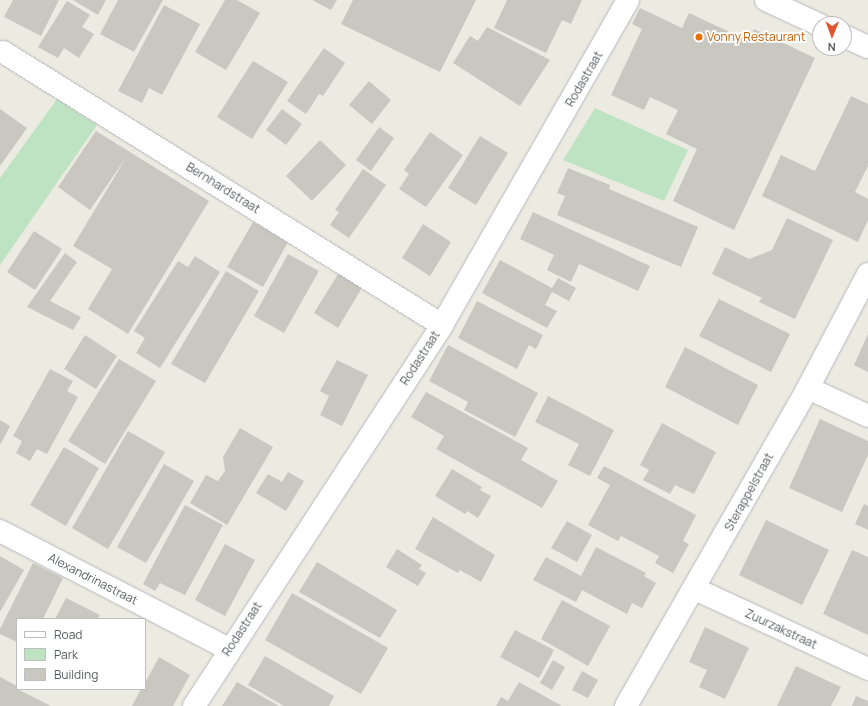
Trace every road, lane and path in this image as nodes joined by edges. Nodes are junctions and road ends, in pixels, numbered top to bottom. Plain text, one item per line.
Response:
1 (628, 0) edge
2 (766, 0) edge
3 (812, 21) edge
4 (852, 40) edge
5 (868, 47) edge
6 (3, 52) dead end
7 (868, 274) edge
8 (442, 325) junction
9 (808, 388) junction
10 (868, 416) edge
11 (0, 531) edge
12 (694, 589) junction
13 (229, 649) junction
14 (868, 670) edge
15 (194, 706) edge
16 (626, 706) edge

1 - 8 street, Rodastraat
2 - 3 street
4 - 5 street
6 - 8 street, Bernhardstraat
7 - 9 street, Sterappelstraat
8 - 13 street, Rodastraat
9 - 10 street
9 - 12 street, Sterappelstraat
11 - 13 street, Alexandrinastraat
12 - 14 street, Zuurzakstraat
12 - 16 street, Sterappelstraat
13 - 15 street, Rodastraat

